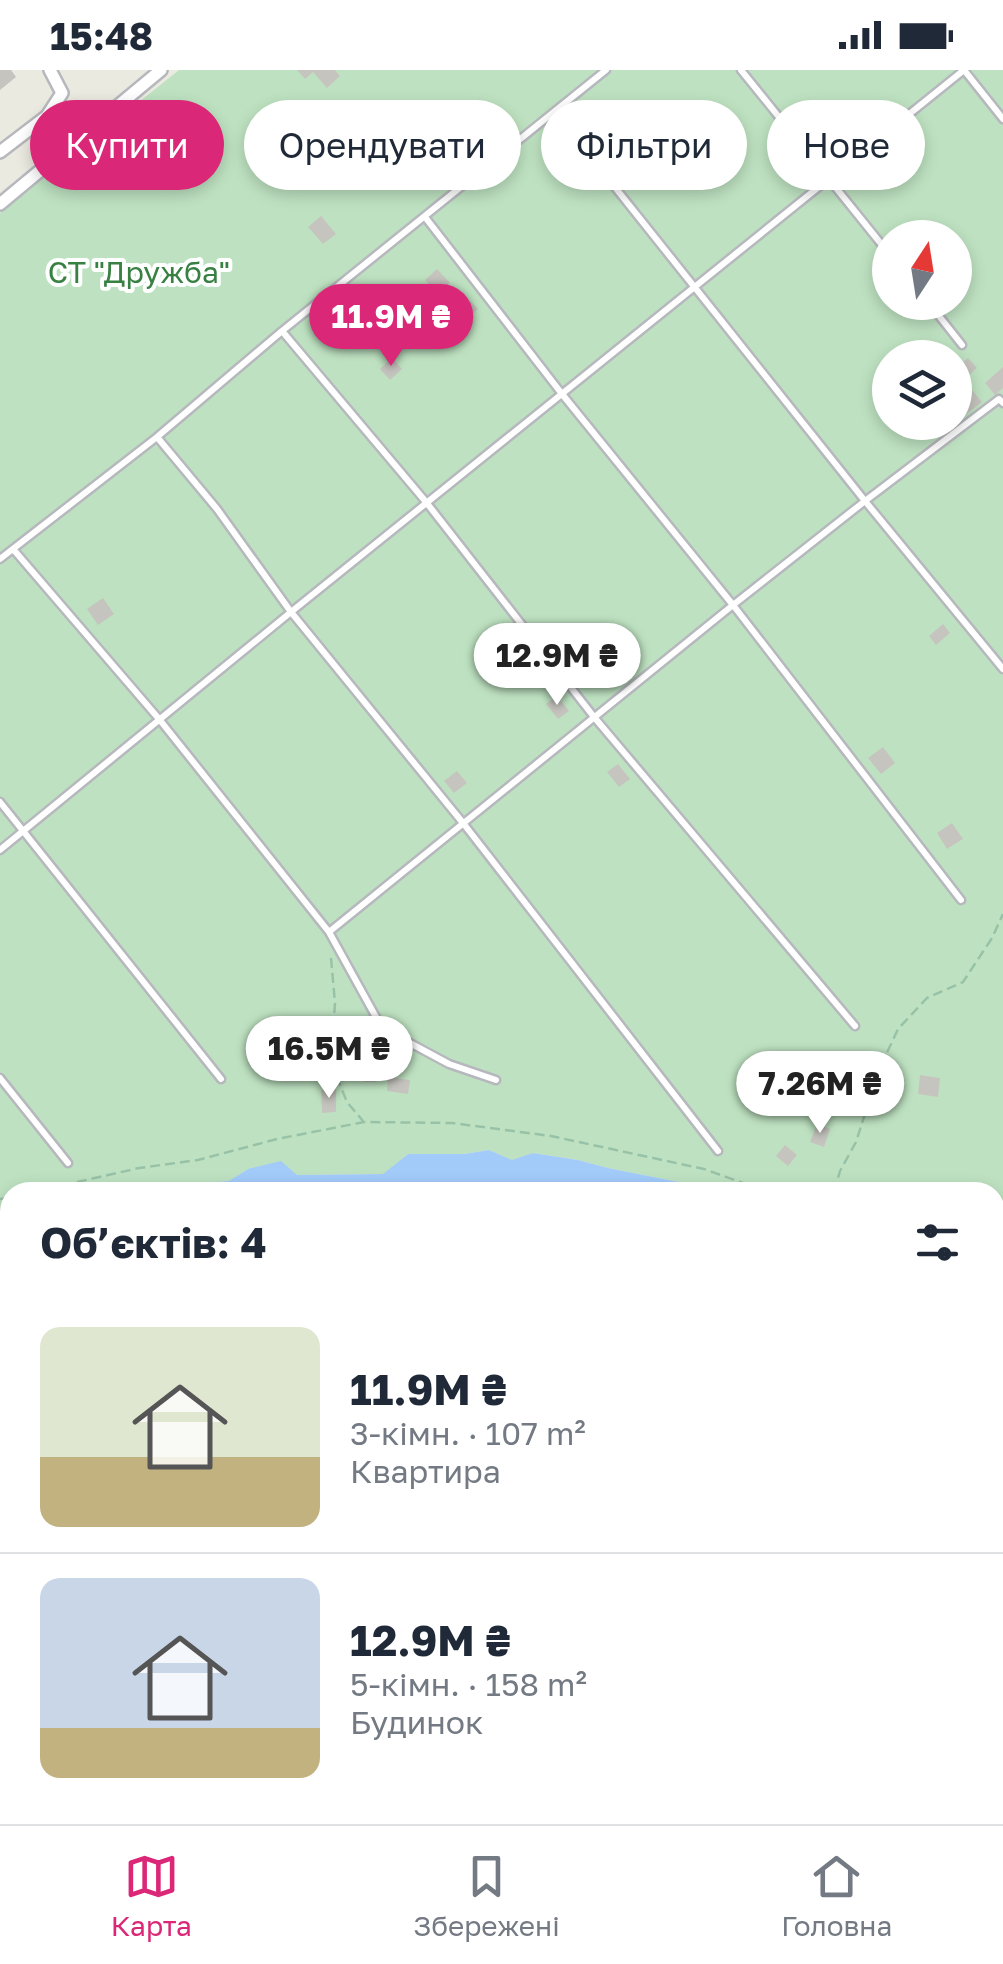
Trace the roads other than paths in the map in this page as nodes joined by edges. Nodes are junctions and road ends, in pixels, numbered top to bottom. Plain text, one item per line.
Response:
1 (162, 70) edge
2 (606, 70) edge
3 (742, 70) edge
4 (964, 70) edge
5 (52, 73) edge
6 (570, 100) edge
7 (767, 101) edge
8 (925, 101) edge
9 (1003, 119) edge
10 (541, 123) edge
11 (0, 152) edge
12 (617, 190) edge
13 (814, 190) edge
14 (839, 190) edge
15 (0, 204) edge
16 (425, 217) junction
17 (872, 232) edge
18 (695, 288) junction
19 (942, 320) edge
20 (282, 331) junction
21 (958, 340) edge
22 (562, 394) junction
23 (1002, 399) edge
24 (158, 437) junction
25 (865, 501) junction
26 (426, 502) junction
27 (13, 549) junction
28 (0, 559) edge
29 (734, 606) junction
30 (290, 612) junction
31 (1003, 669) edge
32 (594, 718) junction
33 (159, 719) junction
34 (0, 802) edge
35 (462, 823) junction
36 (24, 831) junction
37 (0, 850) edge
38 (960, 900) dead end
39 (329, 932) junction
40 (855, 1026) dead end
41 (0, 1078) edge
42 (221, 1079) dead end
43 (496, 1080) dead end
44 (718, 1151) dead end
45 (68, 1163) dead end

1 - 15 street
2 - 6 lane
3 - 7 lane
4 - 8 lane
4 - 9 lane
5 - 11 street
10 - 16 lane
12 - 18 lane
13 - 18 lane
14 - 17 lane
16 - 20 lane
16 - 22 lane
18 - 22 lane
18 - 25 lane
19 - 21 lane
20 - 24 lane
20 - 26 lane
22 - 26 lane
22 - 29 lane
23 - 25 lane
24 - 27 lane
24 - 30 lane
25 - 29 lane
25 - 31 lane
26 - 30 lane
26 - 32 lane
27 - 28 lane
27 - 33 lane
29 - 32 lane
29 - 38 lane
30 - 33 lane
30 - 35 lane
32 - 35 lane
32 - 40 lane
33 - 36 lane
33 - 39 lane
34 - 36 lane
35 - 39 lane
35 - 44 lane
36 - 37 lane
36 - 42 lane
39 - 43 lane
41 - 45 lane

